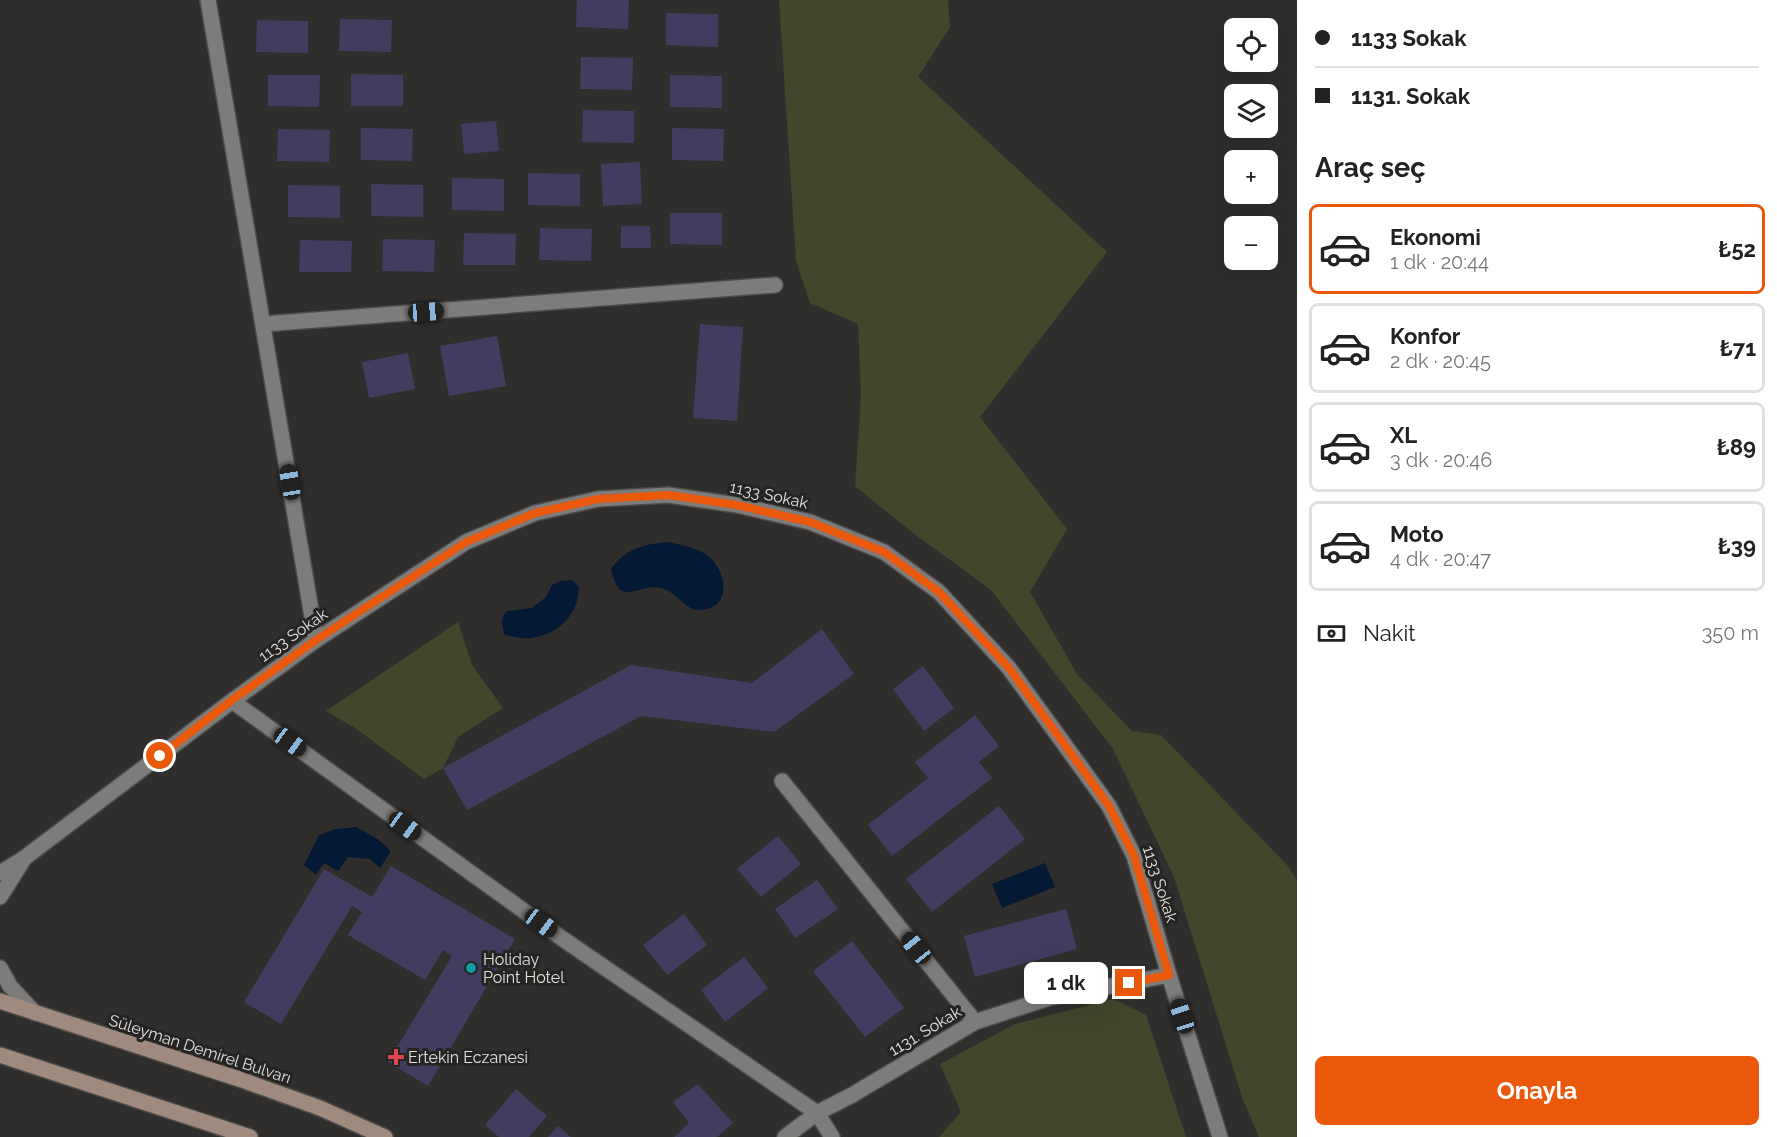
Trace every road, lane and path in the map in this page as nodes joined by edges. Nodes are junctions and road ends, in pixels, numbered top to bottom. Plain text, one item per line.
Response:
1 (208, 0) edge
2 (775, 285) dead end
3 (263, 324) junction
4 (316, 640) junction
5 (232, 700) junction
6 (782, 781) dead end
7 (23, 859) junction
8 (0, 873) edge
9 (0, 897) edge
10 (0, 968) edge
11 (1169, 975) junction
12 (0, 1001) edge
13 (35, 1013) junction
14 (975, 1022) junction
15 (0, 1055) edge
16 (817, 1113) junction
17 (250, 1137) edge
18 (385, 1137) edge
19 (785, 1137) edge
20 (832, 1137) edge
21 (1220, 1137) edge

1 - 3 street
2 - 3 street
3 - 4 street
4 - 5 street, 1133 Sokak
4 - 11 street, 1133 Sokak
5 - 7 street, 1133 Sokak
5 - 16 street
6 - 14 street
7 - 8 street, 1133 Sokak
7 - 9 street
10 - 13 street
11 - 14 street, 1131. Sokak
11 - 21 street, 1133 Sokak
12 - 13 main road, Süleyman Demirel Bulvarı
13 - 18 main road, Süleyman Demirel Bulvarı
14 - 16 street, 1131. Sokak
15 - 17 main road
16 - 19 street, 1131. Sokak
16 - 20 street

